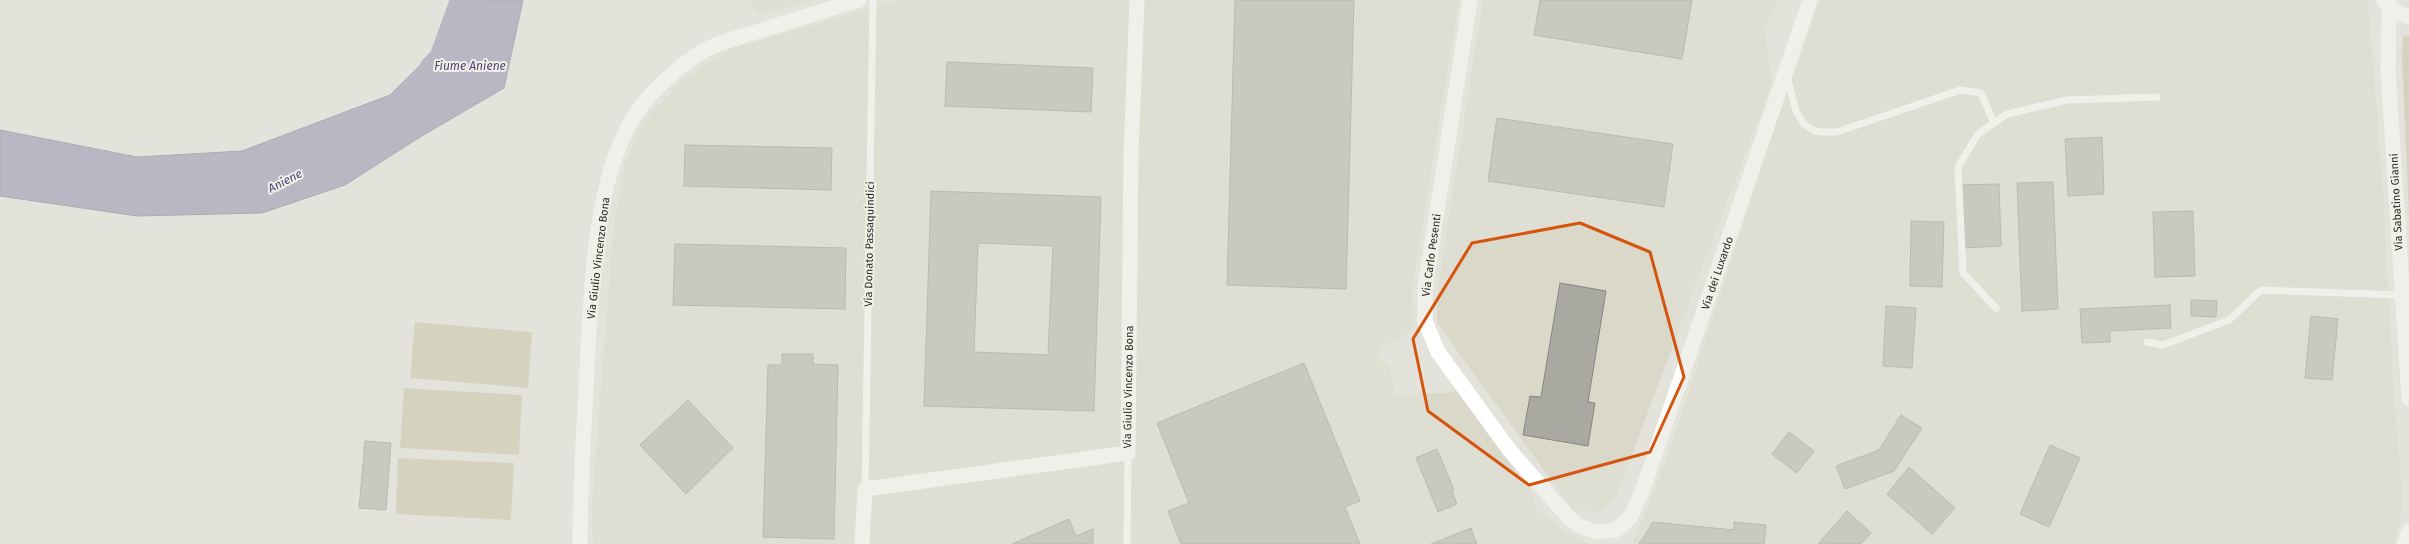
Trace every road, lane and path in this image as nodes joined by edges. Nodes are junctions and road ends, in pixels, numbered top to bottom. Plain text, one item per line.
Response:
1 (859, 0) edge
2 (873, 0) edge
3 (1137, 0) edge
4 (1470, 0) edge
5 (1810, 0) edge
6 (2386, 3) edge
7 (2409, 17) edge
8 (1785, 72) junction
9 (2157, 97) dead end
10 (1994, 123) junction
11 (2402, 295) junction
12 (1996, 308) dead end
13 (2147, 342) dead end
14 (2409, 398) edge
15 (1128, 453) junction
16 (864, 489) junction
17 (2409, 531) edge
18 (1607, 533) joint
19 (580, 544) edge
20 (862, 544) edge
21 (1127, 544) edge
22 (2404, 544) edge

1 - 19 street, Via Giulio Vincenzo Bona
2 - 16 lane, Via Donato Passaquindici
3 - 15 street, Via Giulio Vincenzo Bona
4 - 18 street, Via Carlo Pesenti
5 - 8 street, Via dei Luxardo
6 - 7 street
6 - 11 street, Via Sabatino Gianni
8 - 10 lane
8 - 18 street, Via dei Luxardo
9 - 10 lane
10 - 12 lane
11 - 13 lane
11 - 14 street, Via Sabatino Gianni
15 - 16 street, Via Giulio Vincenzo Bona
15 - 21 lane
16 - 20 street
17 - 22 street

